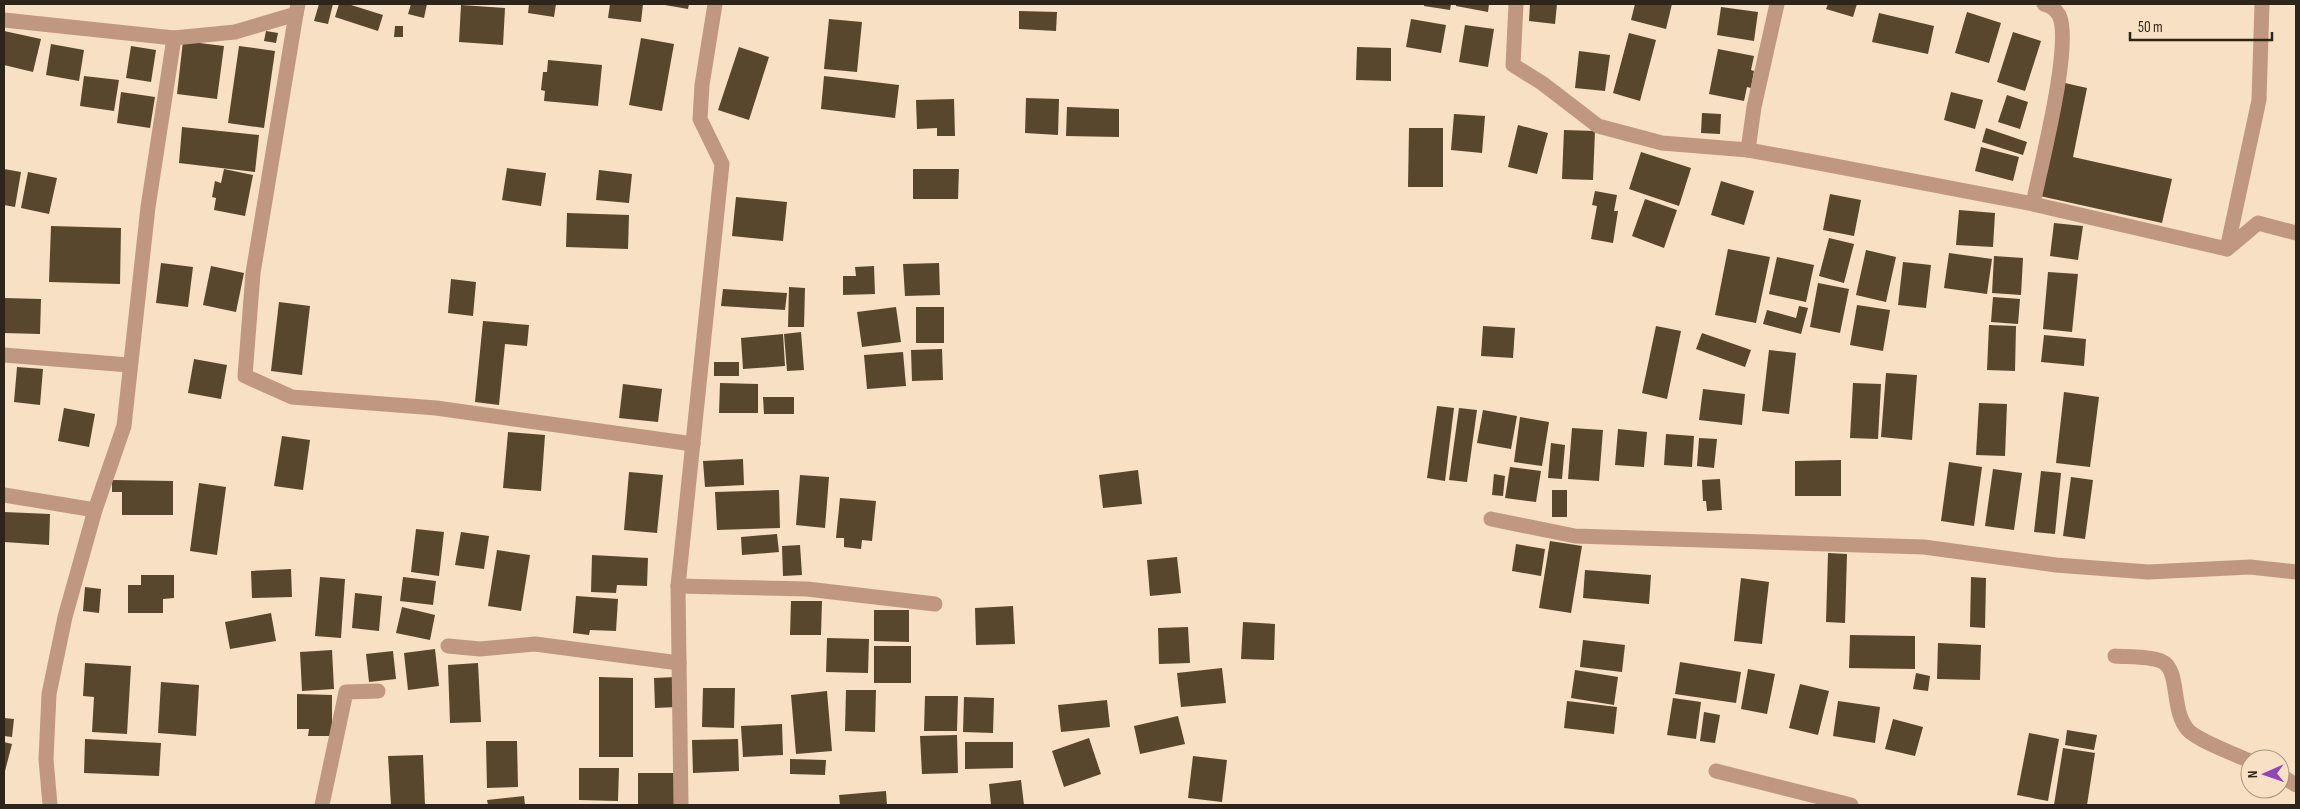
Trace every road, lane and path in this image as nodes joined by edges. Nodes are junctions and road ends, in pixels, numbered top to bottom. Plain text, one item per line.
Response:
1 (715, 4) edge
2 (1516, 4) edge
3 (1777, 4) edge
4 (2262, 4) edge
5 (2052, 5) edge
6 (297, 9) edge
7 (4, 20) edge
8 (174, 38) junction
9 (1748, 150) junction
10 (2033, 204) junction
11 (2296, 233) edge
12 (2227, 249) junction
13 (4, 356) edge
14 (129, 365) junction
15 (693, 444) junction
16 (4, 495) edge
17 (95, 510) junction
18 (1491, 519) dead end
19 (2296, 572) edge
20 (678, 586) junction
21 (934, 604) dead end
22 (448, 646) dead end
23 (2115, 656) dead end
24 (679, 663) junction
25 (378, 691) dead end
26 (2240, 757) edge
27 (1716, 771) dead end
28 (50, 805) edge
29 (322, 805) edge
30 (681, 805) edge
31 (1851, 805) edge

1 - 15 street
2 - 9 street
3 - 9 street
4 - 12 street
5 - 10 street
6 - 8 street
6 - 15 street
7 - 8 street
8 - 14 street
9 - 10 street
10 - 12 street
11 - 12 street
13 - 14 street
14 - 17 street
15 - 20 street
16 - 17 street
17 - 28 street
18 - 19 street
20 - 21 street
20 - 24 street
22 - 24 street
23 - 26 street
24 - 30 street
25 - 29 street
27 - 31 street

